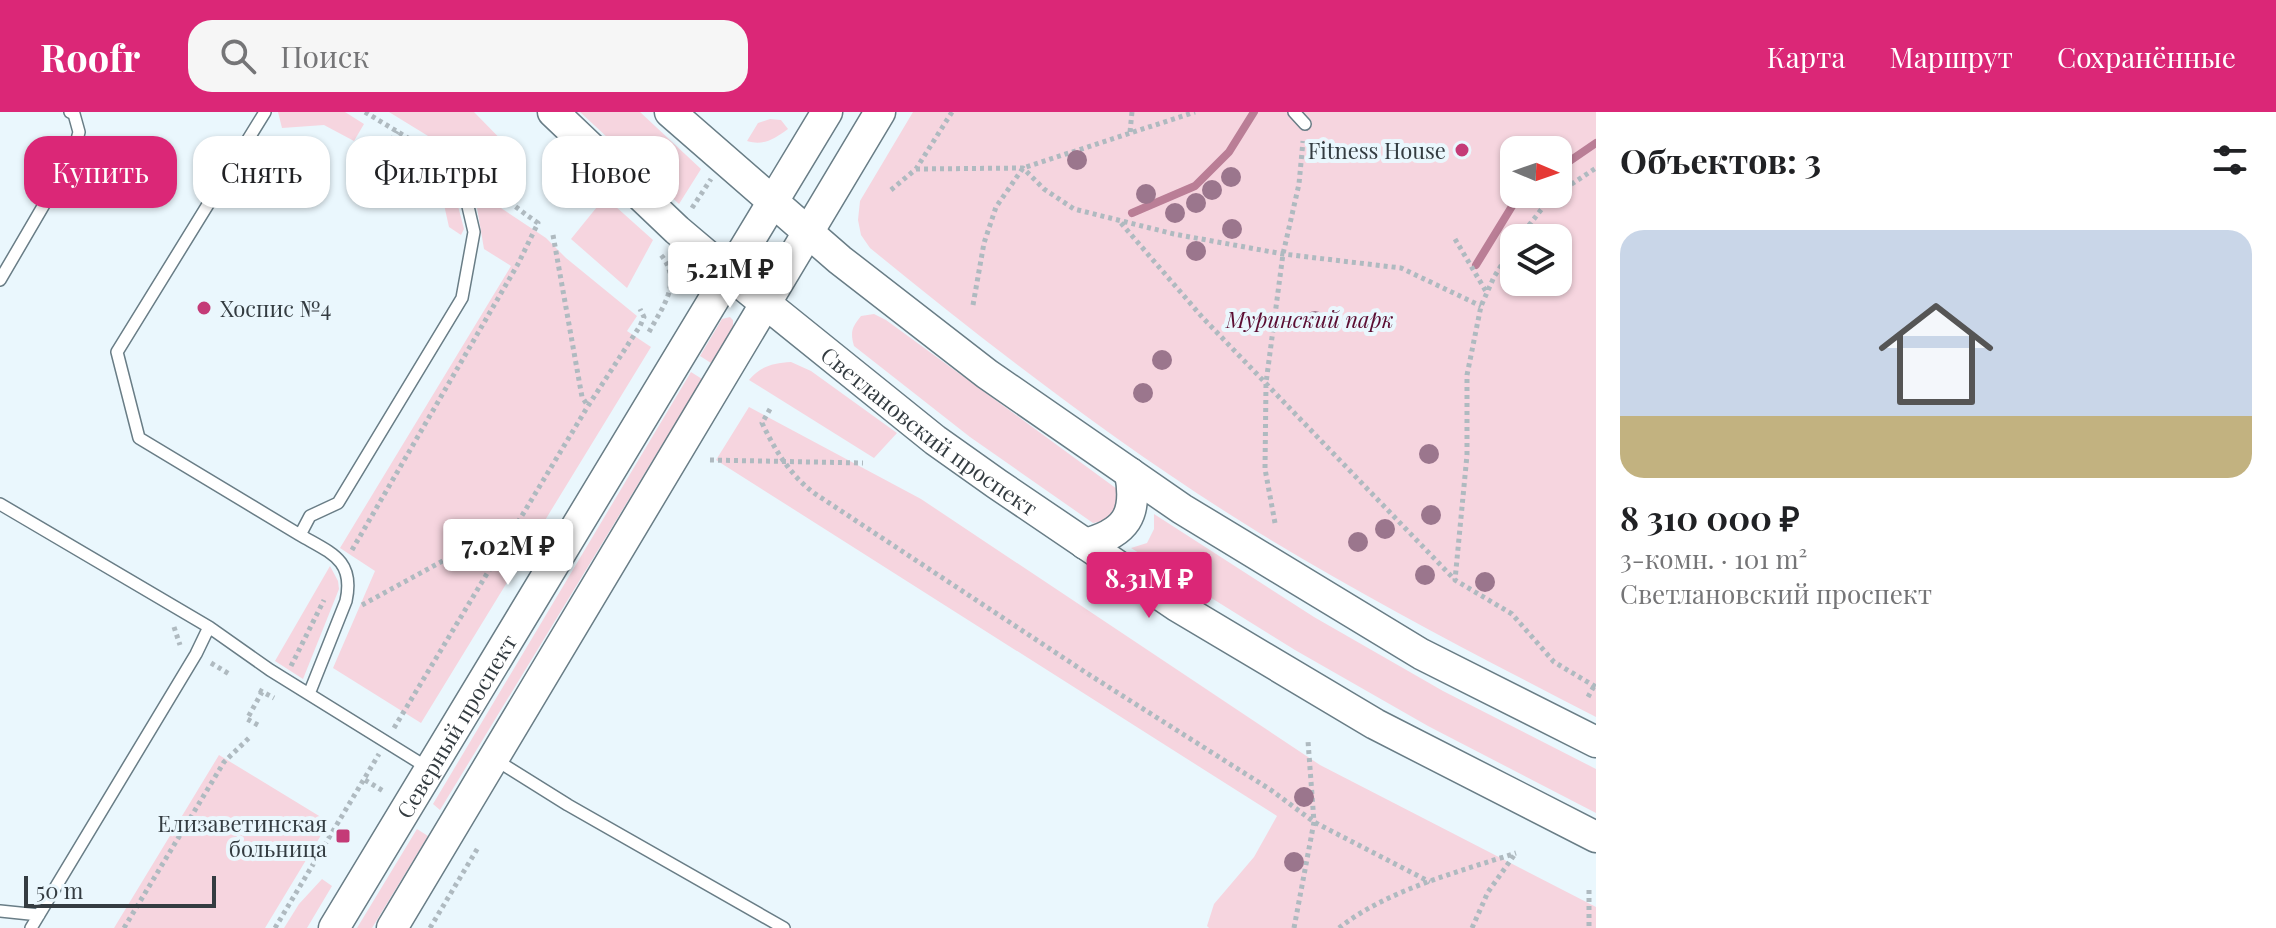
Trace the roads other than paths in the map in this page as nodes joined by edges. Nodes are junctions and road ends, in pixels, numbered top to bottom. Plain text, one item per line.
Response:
1 (70, 112) edge
2 (265, 112) edge
3 (553, 112) edge
4 (670, 112) edge
5 (827, 112) edge
6 (880, 112) edge
7 (1294, 112) edge
8 (1305, 124) road end
9 (774, 203) junction
10 (468, 208) edge
11 (808, 232) junction
12 (729, 274) junction
13 (0, 280) edge
14 (765, 304) junction
15 (1130, 473) junction
16 (0, 504) edge
17 (300, 535) junction
18 (1085, 544) junction
19 (209, 627) junction
20 (309, 694) junction
21 (1596, 742) edge
22 (493, 757) junction
23 (429, 769) junction
24 (1596, 837) edge
25 (0, 911) edge
26 (39, 915) junction
27 (31, 928) edge
28 (334, 928) edge
29 (392, 928) edge
30 (784, 928) edge

1 - 13 lane
2 - 17 lane
3 - 12 main road, Светлановский проспект
4 - 9 main road
5 - 9 main road, Северный проспект
6 - 11 main road
7 - 8 lane
9 - 11 main road
9 - 12 main road, Северный проспект
10 - 17 lane
11 - 14 main road
11 - 15 main road
12 - 14 main road, Светлановский проспект
12 - 23 main road, Северный проспект
14 - 18 main road, Светлановский проспект
14 - 22 main road
15 - 18 main road
15 - 21 main road
16 - 19 lane
17 - 20 lane
18 - 24 main road, Светлановский проспект
19 - 20 lane
19 - 26 lane
20 - 23 lane
22 - 29 main road
22 - 30 lane
23 - 28 main road, Северный проспект
25 - 26 lane
26 - 27 lane

